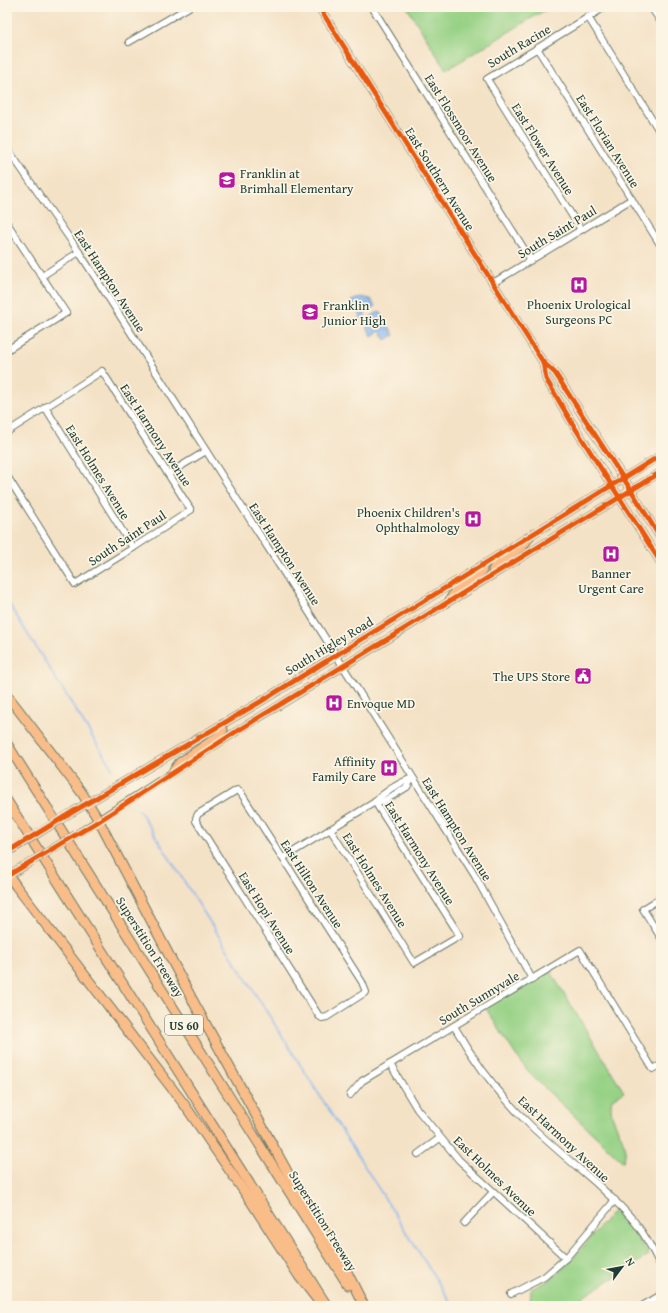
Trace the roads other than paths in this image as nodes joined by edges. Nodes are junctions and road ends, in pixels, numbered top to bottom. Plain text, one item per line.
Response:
1 (189, 7) edge
2 (319, 7) edge
3 (372, 7) edge
4 (605, 7) edge
5 (651, 7) edge
6 (588, 17) junction
7 (661, 22) edge
8 (129, 42) dead end
9 (537, 48) junction
10 (487, 78) joint
11 (661, 134) edge
12 (7, 148) edge
13 (632, 199) junction
14 (7, 223) edge
15 (581, 230) junction
16 (661, 246) edge
17 (79, 252) junction
18 (531, 260) junction
19 (42, 276) junction
20 (493, 283) junction
21 (7, 349) edge
22 (543, 362) junction
23 (45, 408) junction
24 (7, 432) edge
25 (206, 451) junction
26 (661, 455) edge
27 (661, 472) edge
28 (168, 474) junction
29 (7, 476) edge
30 (623, 478) junction
31 (612, 485) junction
32 (631, 490) junction
33 (619, 498) junction
34 (191, 510) joint
35 (533, 534) junction
36 (661, 538) edge
37 (133, 548) junction
38 (661, 563) edge
39 (483, 565) junction
40 (494, 573) junction
41 (449, 600) junction
42 (336, 655) junction
43 (342, 666) junction
44 (7, 695) edge
45 (222, 724) junction
46 (7, 744) edge
47 (169, 775) junction
48 (412, 778) junction
49 (7, 801) edge
50 (375, 802) junction
51 (88, 803) junction
52 (196, 818) joint
53 (99, 820) junction
54 (330, 829) junction
55 (10, 851) edge
56 (282, 858) junction
57 (7, 875) edge
58 (661, 898) edge
59 (661, 938) edge
60 (414, 963) joint
61 (532, 979) junction
62 (366, 992) joint
63 (454, 1026) junction
64 (390, 1064) junction
65 (661, 1065) edge
66 (350, 1096) dead end
67 (440, 1138) junction
68 (418, 1154) dead end
69 (493, 1192) junction
70 (615, 1200) junction
71 (464, 1223) dead end
72 (566, 1258) junction
73 (661, 1267) edge
74 (511, 1294) dead end
75 (661, 1295) edge
76 (322, 1306) edge
77 (327, 1306) edge
78 (363, 1306) edge
79 (642, 1306) edge

1 - 8 street
2 - 20 main road, East Southern Avenue
3 - 18 street, East Flossmoor Avenue
4 - 6 street, South Racine
5 - 7 street
6 - 9 street, South Racine
6 - 11 street
9 - 10 street, South Racine
9 - 13 street, East Florian Avenue
10 - 15 street, East Flower Avenue
12 - 17 street, East Hampton Avenue
13 - 15 street, South Saint Paul
13 - 16 street, East Florian Avenue
14 - 19 street
15 - 18 street, South Saint Paul
17 - 19 street
17 - 25 street, East Hampton Avenue
18 - 20 street, South Saint Paul
19 - 21 street
20 - 22 main road, East Southern Avenue
22 - 30 main road, East Southern Avenue
22 - 31 main road, East Southern Avenue
23 - 24 street
23 - 28 street, East Harmony Avenue
23 - 37 street, East Holmes Avenue
25 - 28 street
25 - 42 street, East Hampton Avenue
26 - 30 main road, South Higley Road
27 - 32 main road, South Higley Road
28 - 34 street, East Harmony Avenue
29 - 37 street, South Saint Paul
30 - 31 main road, South Higley Road
30 - 32 main road, East Southern Avenue
31 - 33 main road, East Southern Avenue
31 - 35 main road, South Higley Road
32 - 33 main road, South Higley Road
32 - 36 main road, East Southern Avenue
33 - 38 main road, East Southern Avenue
33 - 40 main road, South Higley Road
34 - 37 street, South Saint Paul
35 - 39 main road, South Higley Road
35 - 40 main road
39 - 41 main road
39 - 42 main road, South Higley Road
40 - 41 main road, South Higley Road
41 - 43 main road, South Higley Road
42 - 43 street, East Hampton Avenue
42 - 45 main road, South Higley Road
43 - 47 main road, South Higley Road
43 - 48 street, East Hampton Avenue
44 - 51 highway
45 - 47 main road
45 - 51 main road, South Higley Road
46 - 78 highway, Superstition Freeway / US 60
47 - 53 main road, South Higley Road
48 - 50 street
48 - 61 street, East Hampton Avenue
49 - 77 highway, US 60
50 - 54 street
50 - 60 street, East Harmony Avenue
51 - 53 highway
51 - 55 main road, South Higley Road, bridge
52 - 56 street, East Hilton Avenue
52 - 62 street, East Hopi Avenue
53 - 57 main road, South Higley Road, bridge
53 - 78 highway
54 - 56 street
54 - 60 street, East Holmes Avenue
56 - 62 street, East Hilton Avenue
57 - 76 highway
58 - 59 street
61 - 63 street, South Sunnyvale
61 - 65 street, South Sunnyvale
63 - 64 street, South Sunnyvale
63 - 70 street, East Harmony Avenue
64 - 66 street, South Sunnyvale
64 - 67 street, East Holmes Avenue
67 - 68 street
67 - 69 street, East Holmes Avenue
69 - 71 street
69 - 72 street, East Holmes Avenue
70 - 72 street
70 - 73 street, East Harmony Avenue
72 - 74 street
75 - 79 street

